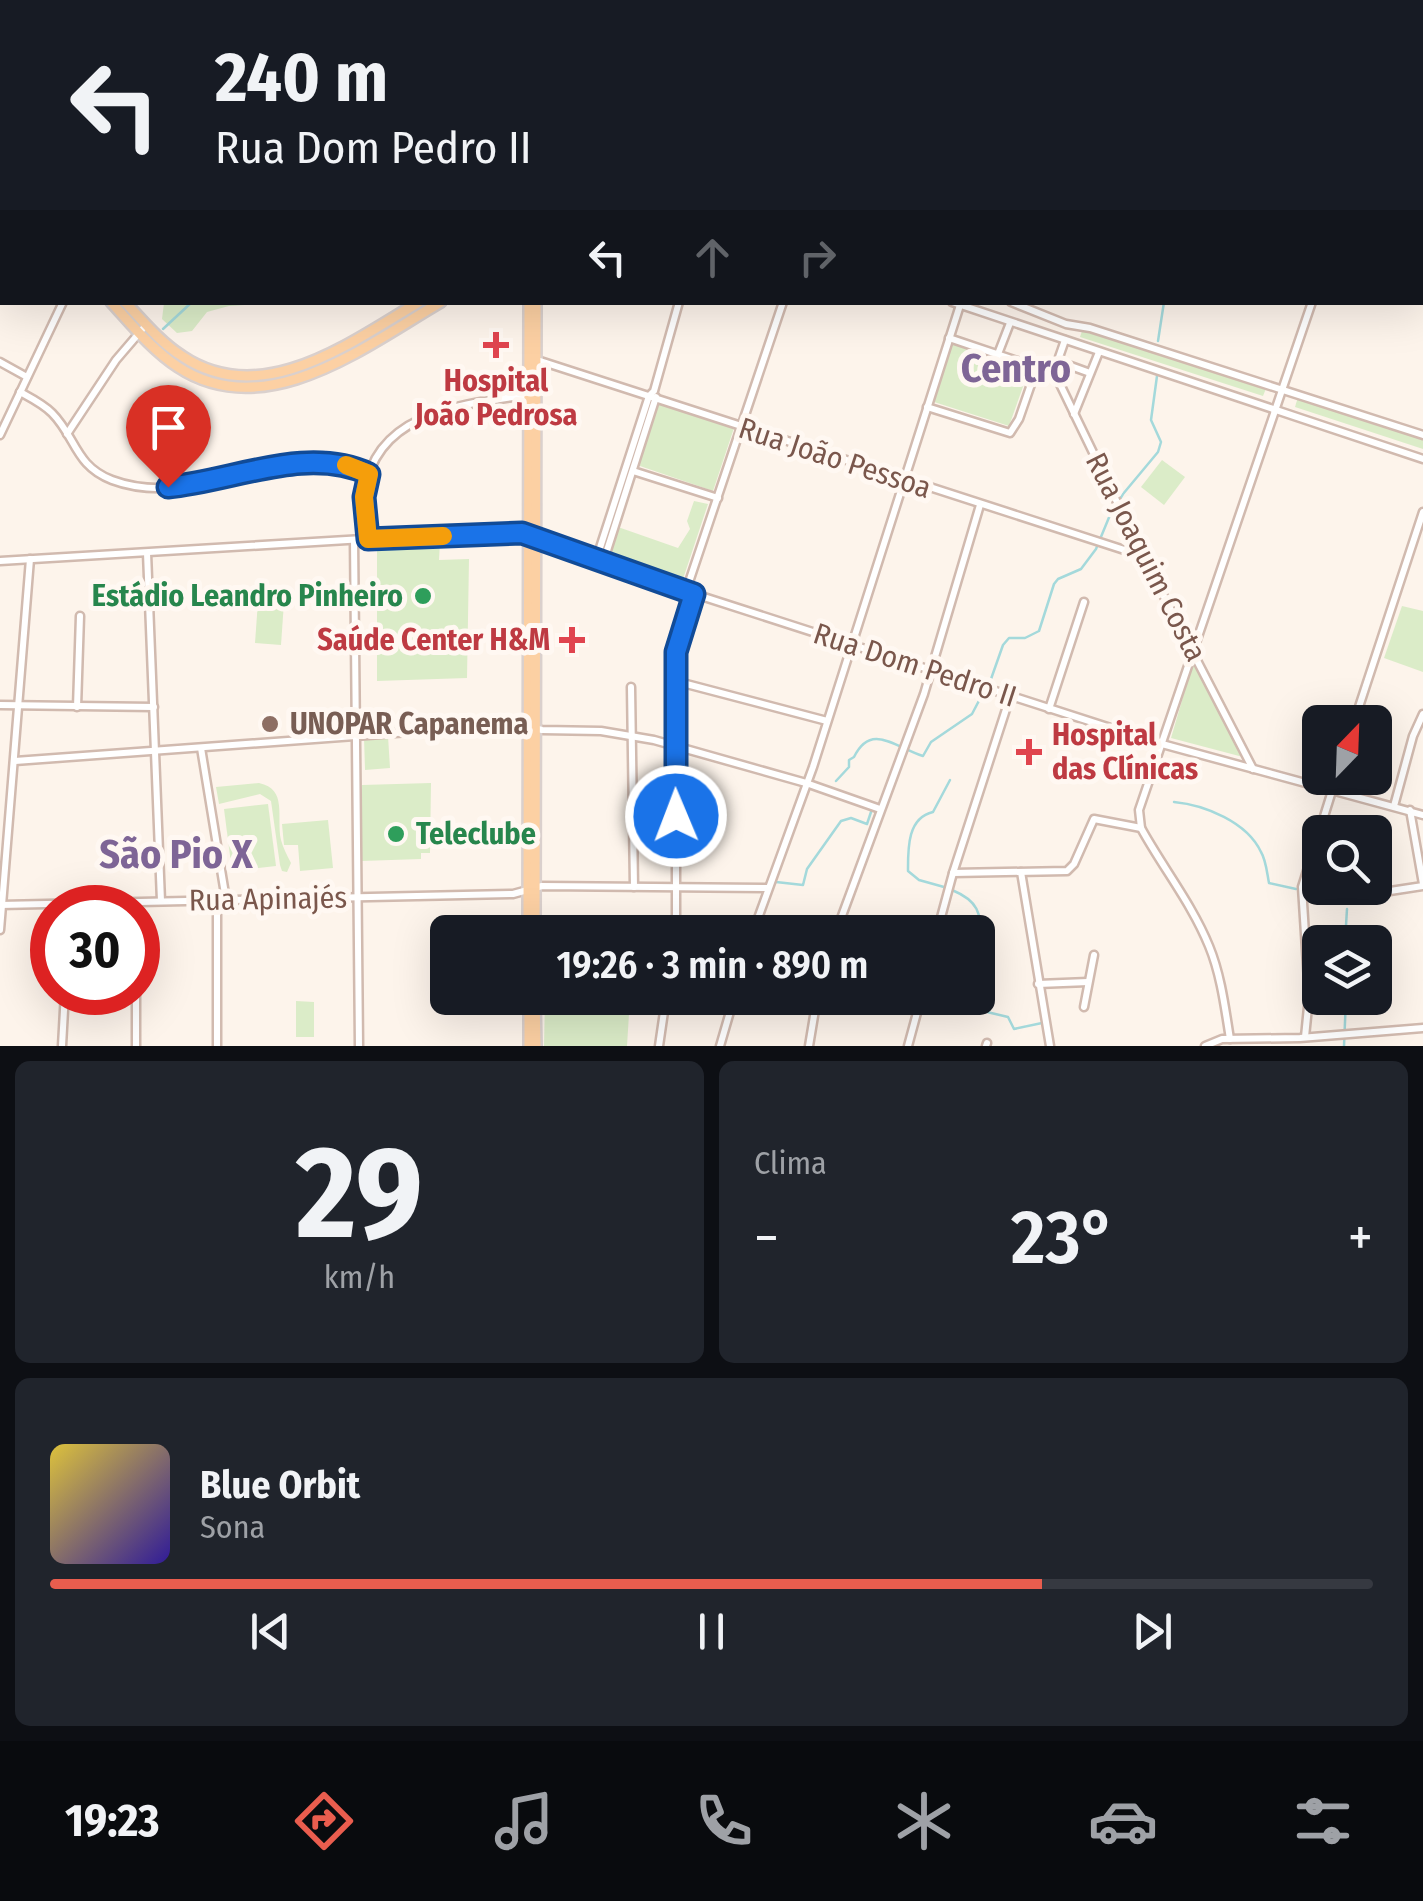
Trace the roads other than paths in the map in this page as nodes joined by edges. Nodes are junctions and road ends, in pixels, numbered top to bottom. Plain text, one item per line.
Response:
1 (62, 305) edge
2 (115, 305) edge
3 (127, 305) edge
4 (416, 305) edge
5 (435, 305) edge
6 (532, 305) edge
7 (677, 305) edge
8 (782, 305) edge
9 (957, 305) edge
10 (962, 305) edge
11 (1018, 305) edge
12 (1311, 305) edge
13 (1010, 323) junction
14 (1066, 324) junction
15 (1076, 327) junction
16 (142, 328) junction
17 (949, 338) junction
18 (1066, 339) junction
19 (358, 344) junction
20 (1099, 352) junction
21 (998, 354) junction
22 (532, 359) junction
23 (0, 362) edge
24 (1057, 362) junction
25 (1039, 368) junction
26 (1090, 373) junction
27 (27, 377) junction
28 (1058, 380) junction
29 (1282, 391) junction
30 (20, 392) junction
31 (653, 395) junction
32 (527, 396) junction
33 (927, 407) junction
34 (1276, 409) junction
35 (1074, 414) junction
36 (743, 428) junction
37 (0, 435) edge
38 (66, 435) junction
39 (1423, 435) edge
40 (1423, 459) edge
41 (630, 470) junction
42 (369, 474) junction
43 (903, 480) junction
44 (718, 498) junction
45 (980, 506) junction
46 (1423, 512) edge
47 (530, 536) junction
48 (368, 539) junction
49 (354, 540) junction
50 (147, 552) junction
51 (1144, 556) junction
52 (30, 559) junction
53 (0, 561) edge
54 (600, 562) junction
55 (690, 592) junction
56 (1084, 602) dead end
57 (80, 616) dead end
58 (850, 645) junction
59 (1194, 652) junction
60 (931, 671) junction
61 (675, 680) junction
62 (631, 687) dead end
63 (1010, 696) junction
64 (0, 705) edge
65 (1360, 705) edge
66 (19, 706) junction
67 (77, 707) junction
68 (154, 707) junction
69 (1049, 709) junction
70 (1423, 714) edge
71 (827, 721) junction
72 (531, 726) junction
73 (631, 734) junction
74 (356, 737) junction
75 (1160, 744) junction
76 (675, 745) junction
77 (202, 748) junction
78 (154, 752) junction
79 (15, 761) junction
80 (1254, 770) junction
81 (1302, 782) edge
82 (806, 783) junction
83 (1330, 795) edge
84 (1354, 795) edge
85 (1394, 806) junction
86 (880, 809) junction
87 (1410, 810) junction
88 (1423, 815) edge
89 (1142, 828) junction
90 (1021, 872) junction
91 (953, 873) junction
92 (1423, 885) edge
93 (634, 887) junction
94 (677, 888) junction
95 (768, 888) junction
96 (531, 889) junction
97 (1392, 891) edge
98 (356, 898) junction
99 (222, 900) junction
100 (161, 901) joint
101 (1, 905) edge
102 (30, 905) edge
103 (532, 915) edge
104 (676, 915) edge
105 (759, 915) edge
106 (842, 915) edge
107 (942, 915) edge
108 (0, 930) edge
109 (1094, 956) dead end
110 (1088, 982) junction
111 (1038, 984) junction
112 (1084, 1006) dead end
113 (64, 1015) edge
114 (136, 1015) edge
115 (532, 1015) edge
116 (664, 1015) edge
117 (729, 1015) edge
118 (814, 1015) edge
119 (916, 1015) edge
120 (1423, 1028) edge
121 (1301, 1040) edge
122 (1225, 1041) edge
123 (62, 1046) edge
124 (136, 1046) edge
125 (217, 1046) edge
126 (359, 1046) edge
127 (532, 1046) edge
128 (659, 1046) edge
129 (720, 1046) edge
130 (809, 1046) edge
131 (908, 1046) edge
132 (1050, 1046) edge
133 (1205, 1046) edge

1 - 27 street
2 - 16 main road
3 - 16 main road
4 - 19 main road
5 - 19 main road
6 - 22 main road
7 - 31 street
8 - 36 street
9 - 17 street
10 - 13 street
11 - 14 street
12 - 29 street
13 - 18 street
13 - 21 street
14 - 15 street
14 - 18 street
15 - 18 street
15 - 29 street
16 - 19 main road
16 - 38 street
17 - 21 street
17 - 33 street
18 - 20 street
18 - 24 street, Rua Joaquim Costa
20 - 26 street
20 - 34 street
21 - 25 street
22 - 31 street, Rua João Pessoa
22 - 32 main road
22 - 47 main road
23 - 27 street
24 - 25 street
24 - 26 street
24 - 28 street, Rua Joaquim Costa
25 - 28 street
25 - 33 street
26 - 35 street
27 - 30 street
28 - 35 street, Rua Joaquim Costa
29 - 34 street
29 - 39 street
30 - 37 street
30 - 38 street
31 - 36 street, Rua João Pessoa
31 - 41 street
32 - 42 street
32 - 47 main road
33 - 43 street
34 - 40 street
34 - 59 street
35 - 51 street, Rua Joaquim Costa
36 - 43 street, Rua João Pessoa
36 - 44 street
38 - 42 street
41 - 44 street
41 - 54 street
42 - 48 street
43 - 45 street, Rua João Pessoa
43 - 58 street
44 - 55 street
45 - 51 street, Rua João Pessoa
45 - 60 street
46 - 65 street
47 - 48 street
47 - 54 street, Rua Dom Pedro II
47 - 72 main road
48 - 49 street
49 - 50 street
49 - 74 street
50 - 52 street
50 - 68 street
51 - 59 street, Rua Joaquim Costa
52 - 53 street
52 - 66 street
54 - 55 street, Rua Dom Pedro II
55 - 58 street, Rua Dom Pedro II
55 - 61 street
56 - 69 street
57 - 67 street
58 - 60 street, Rua Dom Pedro II
58 - 71 street
59 - 75 street
59 - 80 street, Rua Joaquim Costa
60 - 63 street, Rua Dom Pedro II
60 - 86 street
61 - 71 street
61 - 76 street
62 - 73 street
63 - 69 street, Rua Dom Pedro II
63 - 91 street
64 - 66 street
66 - 67 street
66 - 79 street
67 - 68 street
68 - 78 street
69 - 75 street, Rua Dom Pedro II
70 - 85 street
71 - 82 street
72 - 73 street
72 - 74 street
72 - 96 main road
73 - 76 street
73 - 93 street
74 - 77 street
74 - 98 street
75 - 80 street, Rua Dom Pedro II
75 - 89 street
76 - 82 street
76 - 94 street
77 - 78 street
77 - 99 street
78 - 79 street
78 - 100 street
79 - 101 street
80 - 81 street, Rua Dom Pedro II
82 - 86 street
82 - 95 street
83 - 121 street
84 - 85 street, Rua Dom Pedro II
85 - 87 street, Rua Dom Pedro II
86 - 106 street
87 - 88 street, Rua Dom Pedro II
87 - 92 street
89 - 90 street
89 - 122 street
90 - 91 street
90 - 111 street
91 - 107 street
92 - 97 street
93 - 94 street, Rua Apinajés
93 - 96 street, Rua Apinajés
94 - 95 street, Rua Apinajés
94 - 104 street
95 - 105 street
96 - 98 street, Rua Apinajés
96 - 103 main road
98 - 99 street, Rua Apinajés
98 - 126 street
99 - 100 street, Rua Apinajés
99 - 125 street
101 - 102 street, Rua Apinajés
101 - 108 street
109 - 110 street
110 - 111 street
110 - 112 street
111 - 132 street
113 - 123 street
114 - 124 street
115 - 127 main road
116 - 128 street
117 - 129 street
118 - 130 street
119 - 131 street
120 - 121 street
121 - 122 street
122 - 133 street

